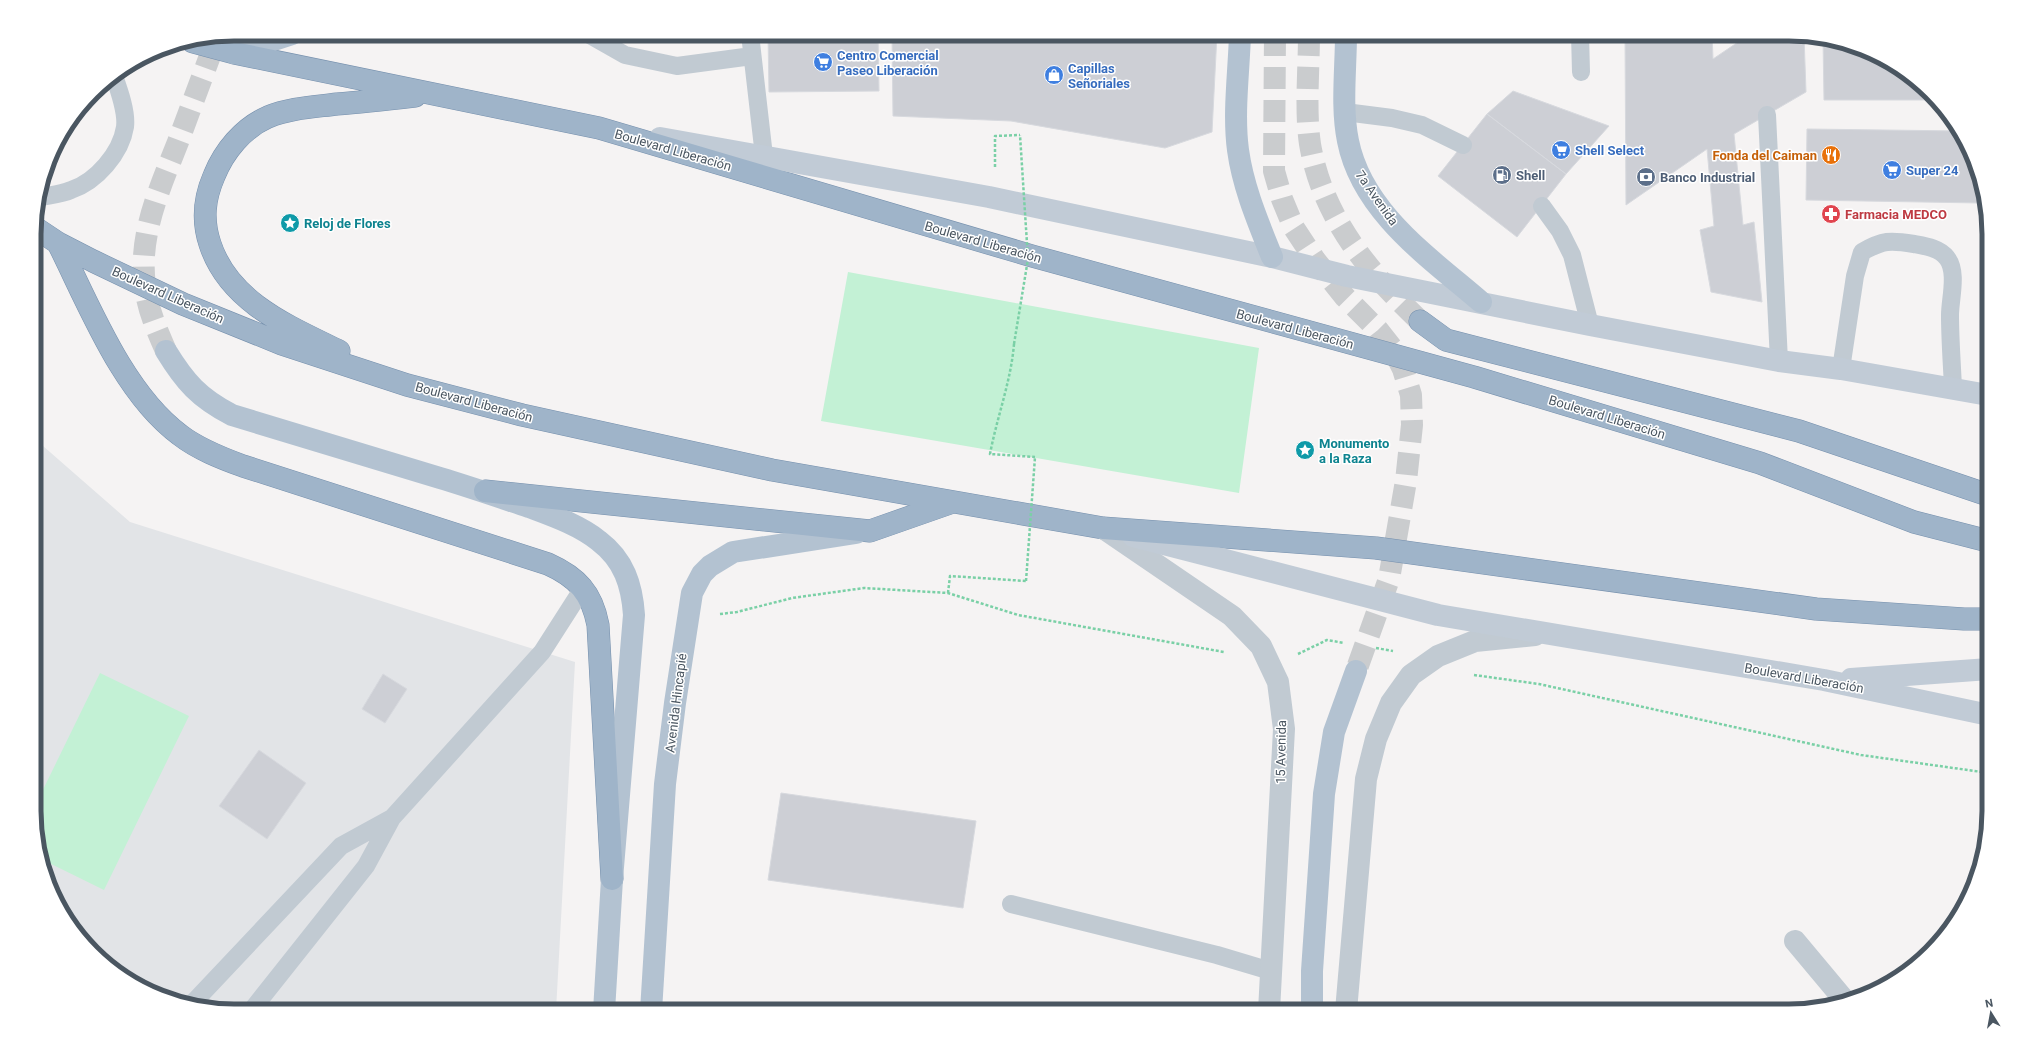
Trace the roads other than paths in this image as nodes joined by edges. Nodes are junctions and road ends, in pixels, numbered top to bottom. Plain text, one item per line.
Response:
1 (271, 41) edge
2 (601, 41) edge
3 (751, 41) edge
4 (1240, 41) edge
5 (1346, 41) edge
6 (1580, 41) edge
7 (201, 44) edge
8 (234, 53) junction
9 (752, 56) junction
10 (1581, 72) dead end
11 (116, 81) edge
12 (436, 94) junction
13 (1345, 112) junction
14 (1767, 115) dead end
15 (599, 128) junction
16 (1463, 145) dead end
17 (764, 156) junction
18 (45, 196) edge
19 (1542, 206) dead end
20 (41, 232) edge
21 (58, 243) junction
22 (1272, 257) junction
23 (1482, 302) junction
24 (1420, 321) tunnel mouth
25 (1590, 325) junction
26 (166, 351) tunnel mouth
27 (1779, 361) junction
28 (1842, 369) junction
29 (407, 385) junction
30 (1953, 388) junction
31 (1982, 394) edge
32 (485, 491) junction
33 (1982, 493) edge
34 (951, 503) junction
35 (1103, 528) junction
36 (870, 531) junction
37 (1982, 539) edge
38 (583, 588) junction
39 (1982, 619) edge
40 (1545, 634) junction
41 (1982, 669) edge
42 (1356, 671) tunnel mouth
43 (1824, 680) junction
44 (1982, 714) edge
45 (392, 818) junction
46 (612, 878) junction
47 (1011, 904) dead end
48 (1795, 941) dead end
49 (1271, 971) junction
50 (1841, 996) edge
51 (196, 1000) edge
52 (257, 1004) edge
53 (604, 1004) edge
54 (651, 1004) edge
55 (1269, 1004) edge
56 (1312, 1004) edge
57 (1347, 1004) edge

1 - 8 main road
2 - 9 lane
3 - 9 lane
4 - 22 main road
5 - 13 main road, 7a Avenida
6 - 10 lane
7 - 8 highway, Boulevard Liberación
8 - 12 highway, Boulevard Liberación
9 - 17 lane
11 - 18 lane
12 - 15 highway, Boulevard Liberación
12 - 29 highway
13 - 16 lane
13 - 23 main road, 7a Avenida
14 - 27 lane
15 - 17 main road, Boulevard Liberación
15 - 37 highway, Boulevard Liberación
17 - 22 main road, Boulevard Liberación
19 - 25 lane
20 - 21 highway, Boulevard Liberación
21 - 29 highway, Boulevard Liberación
21 - 38 highway
22 - 23 main road, Boulevard Liberación
23 - 25 main road, Boulevard Liberación
24 - 33 highway
25 - 27 main road, Boulevard Liberación
26 - 32 main road
27 - 28 main road, Boulevard Liberación
28 - 30 main road, Boulevard Liberación
28 - 30 lane
29 - 34 highway, Boulevard Liberación
30 - 31 main road, Boulevard Liberación
32 - 36 highway
32 - 46 main road
34 - 35 highway, Boulevard Liberación
34 - 36 highway
35 - 39 highway, Boulevard Liberación
35 - 40 main road, Boulevard Liberación
35 - 49 street, 15 Avenida
36 - 54 main road, Avenida Hincapié
38 - 45 lane
38 - 46 highway
40 - 43 main road, Boulevard Liberación
40 - 57 street
41 - 43 main road
42 - 56 main road
43 - 44 main road, Boulevard Liberación
45 - 51 lane
45 - 52 lane
46 - 53 main road
47 - 49 lane
48 - 50 street
49 - 55 street, 15 Avenida

